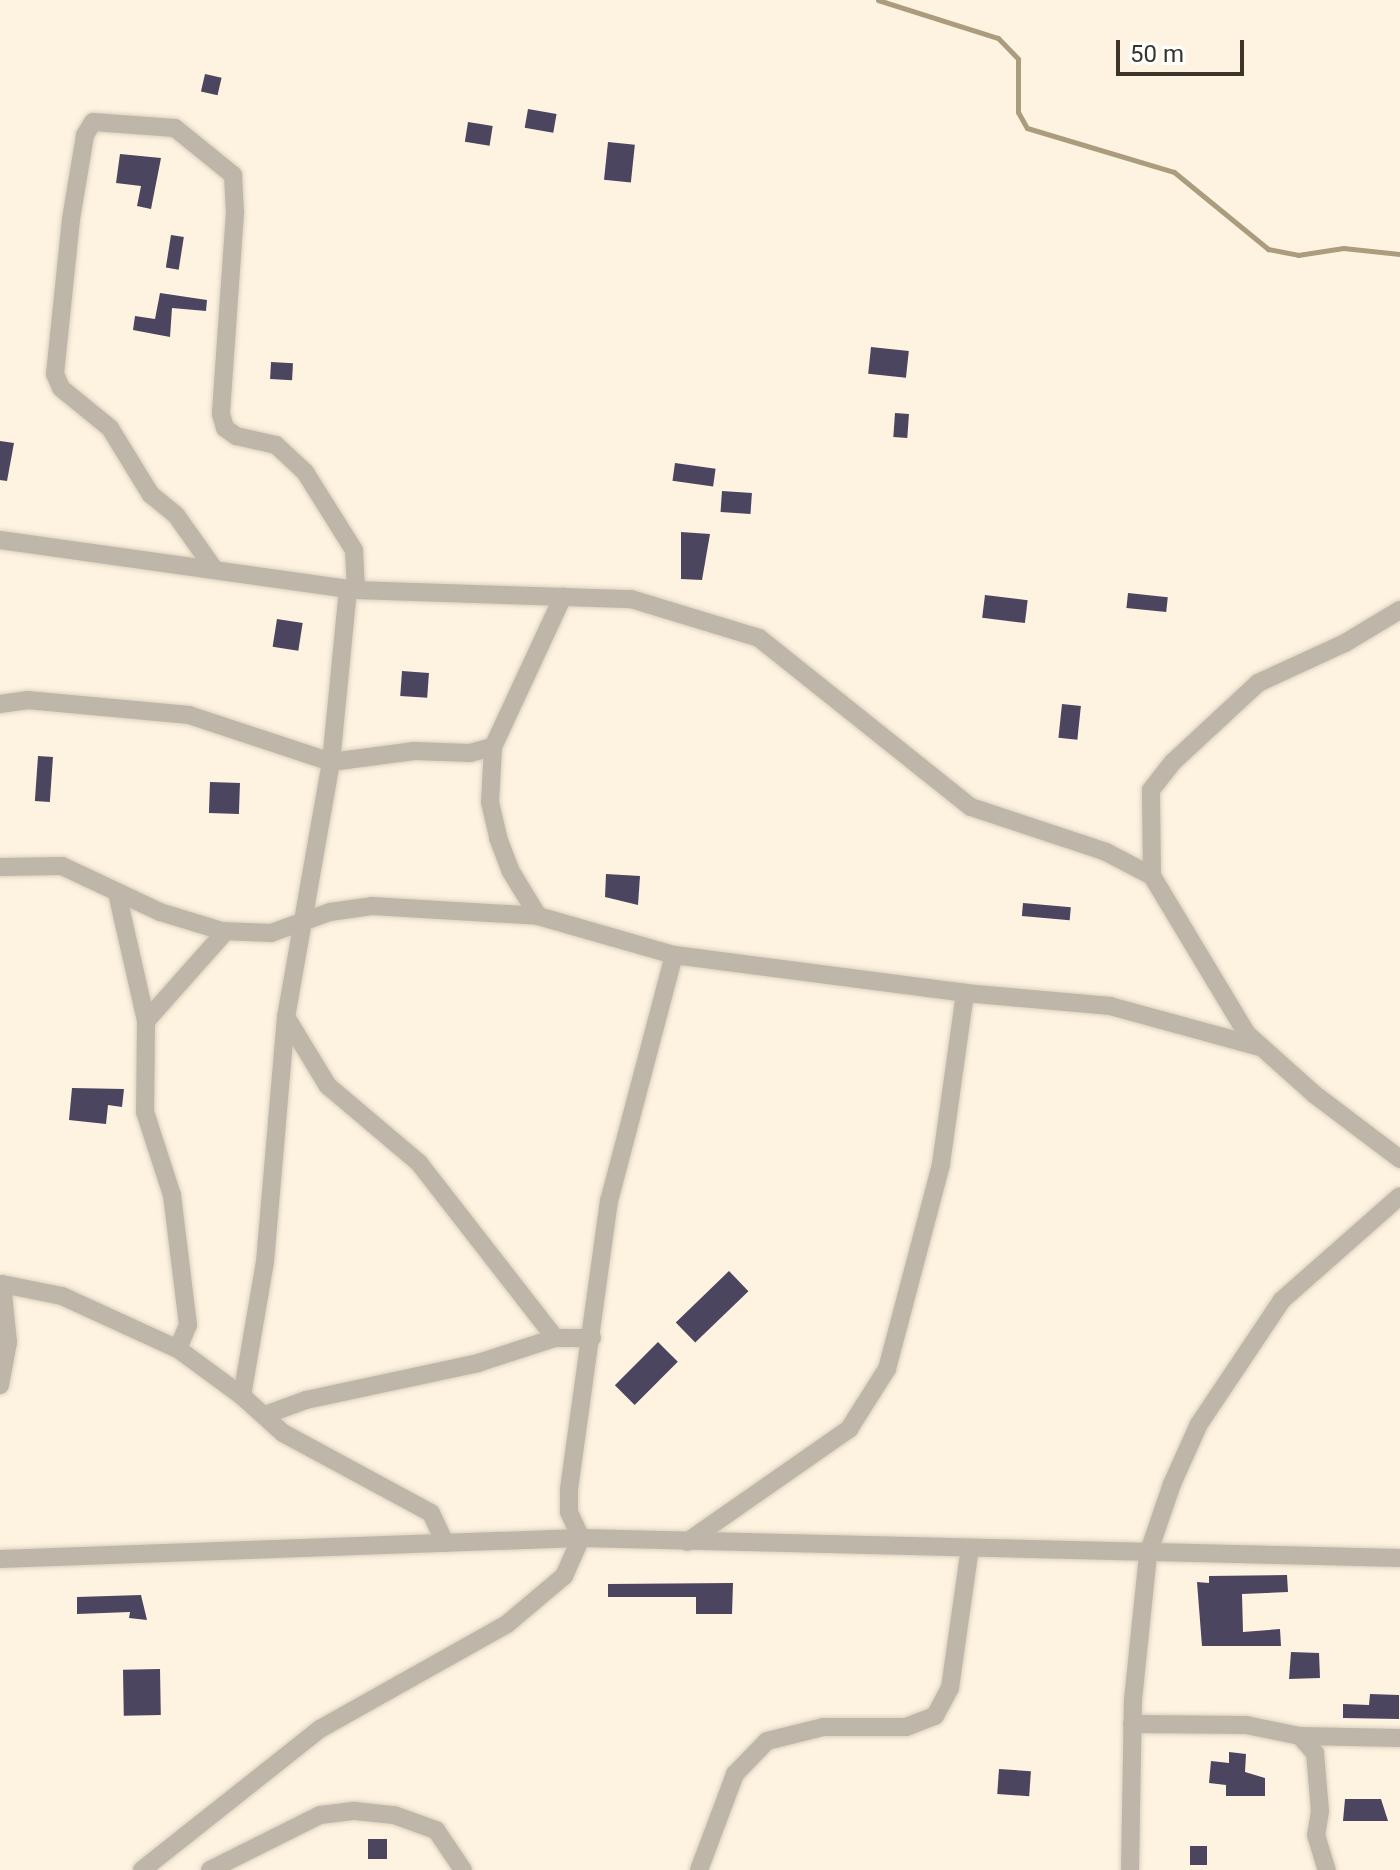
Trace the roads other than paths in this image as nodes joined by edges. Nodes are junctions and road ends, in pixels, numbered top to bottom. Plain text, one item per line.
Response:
1 (0, 540) edge
2 (212, 566) junction
3 (352, 589) junction
4 (563, 596) junction
5 (1400, 610) edge
6 (0, 704) edge
7 (493, 747) junction
8 (331, 762) junction
9 (0, 867) edge
10 (1152, 876) junction
11 (117, 893) junction
12 (538, 916) junction
13 (304, 921) junction
14 (225, 932) junction
15 (674, 955) junction
16 (965, 993) junction
17 (286, 1017) junction
18 (146, 1021) junction
19 (1263, 1048) junction
20 (1400, 1159) edge
21 (1400, 1196) edge
22 (555, 1338) junction
23 (592, 1338) junction
24 (178, 1349) junction
25 (0, 1385) edge
26 (242, 1396) junction
27 (265, 1415) junction
28 (581, 1538) junction
29 (687, 1542) junction
30 (445, 1543) junction
31 (970, 1548) junction
32 (1148, 1554) junction
33 (1400, 1558) edge
34 (0, 1559) edge
35 (1132, 1724) junction
36 (1300, 1736) junction
37 (1400, 1738) edge
38 (142, 1870) edge
39 (210, 1870) edge
40 (463, 1870) edge
41 (699, 1870) edge
42 (1130, 1870) edge
43 (1327, 1870) edge

1 - 2 street
2 - 3 street
2 - 3 street
3 - 4 street
3 - 8 street
4 - 7 street
4 - 10 street
5 - 10 street
6 - 8 street
7 - 8 street
7 - 12 street
8 - 13 street
9 - 11 street
10 - 19 street
11 - 14 street
11 - 18 street
12 - 13 street
12 - 15 street
13 - 14 street
13 - 17 street
14 - 18 street
15 - 16 street
15 - 23 street
16 - 19 street
16 - 29 street
17 - 22 street
17 - 26 street
18 - 24 street
19 - 20 street
21 - 32 street
22 - 23 street
22 - 27 street
23 - 28 street
24 - 25 street
24 - 26 street
26 - 27 street
27 - 30 street
28 - 29 street
28 - 30 street
28 - 38 street
29 - 31 street
30 - 34 street
31 - 32 street
31 - 41 street
32 - 33 street
32 - 35 street
35 - 36 street
35 - 42 street
36 - 37 street
36 - 43 street
39 - 40 street

